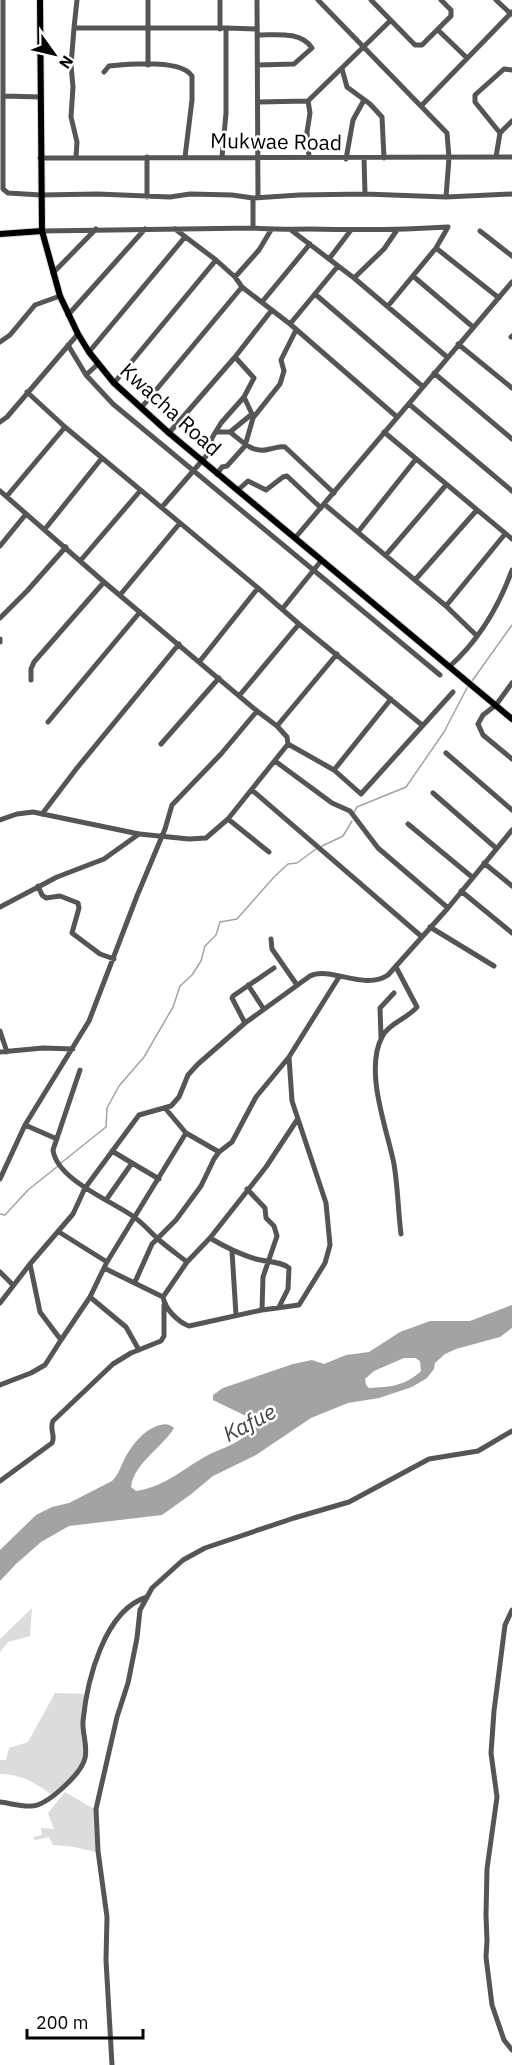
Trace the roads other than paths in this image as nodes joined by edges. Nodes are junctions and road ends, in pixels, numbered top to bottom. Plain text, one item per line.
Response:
1 (3, 0) edge
2 (40, 0) edge
3 (77, 0) edge
4 (148, 0) edge
5 (220, 0) edge
6 (258, 0) edge
7 (318, 0) edge
8 (371, 0) edge
9 (441, 0) edge
10 (496, 0) edge
11 (511, 13) edge
12 (390, 21) junction
13 (74, 28) junction
14 (148, 28) junction
15 (223, 28) junction
16 (438, 30) junction
17 (257, 32) junction
18 (362, 47) junction
19 (467, 58) junction
20 (258, 64) junction
21 (148, 65) junction
22 (342, 69) junction
23 (512, 70) edge
24 (104, 72) dead end
25 (4, 96) junction
26 (41, 97) junction
27 (364, 100) junction
28 (308, 101) junction
29 (258, 102) junction
30 (422, 105) junction
31 (512, 121) edge
32 (500, 133) junction
33 (76, 157) junction
34 (147, 157) junction
35 (185, 157) junction
36 (222, 157) junction
37 (259, 157) junction
38 (309, 157) junction
39 (40, 158) junction
40 (364, 158) junction
41 (384, 158) junction
42 (449, 158) junction
43 (496, 158) junction
44 (512, 158) edge
45 (346, 159) junction
46 (365, 194) junction
47 (512, 194) edge
48 (41, 195) junction
49 (147, 197) junction
50 (446, 197) junction
51 (256, 198) junction
52 (254, 228) junction
53 (96, 229) junction
54 (145, 229) junction
55 (290, 229) junction
56 (175, 230) junction
57 (271, 230) junction
58 (351, 230) junction
59 (397, 230) junction
60 (42, 231) junction
61 (480, 231) dead end
62 (0, 234) edge
63 (185, 237) junction
64 (310, 244) junction
65 (436, 248) junction
66 (512, 256) edge
67 (329, 259) junction
68 (216, 260) junction
69 (338, 266) junction
70 (365, 267) junction
71 (52, 273) junction
72 (413, 276) junction
73 (235, 278) junction
74 (354, 278) junction
75 (512, 282) edge
76 (361, 284) junction
77 (242, 287) junction
78 (315, 294) junction
79 (60, 296) junction
80 (499, 298) junction
81 (262, 302) junction
82 (388, 306) junction
83 (271, 311) junction
84 (68, 315) junction
85 (290, 324) junction
86 (473, 327) junction
87 (296, 330) junction
88 (78, 334) junction
89 (0, 342) edge
90 (458, 344) junction
91 (68, 345) junction
92 (89, 352) junction
93 (236, 357) junction
94 (447, 357) junction
95 (98, 364) junction
96 (434, 373) junction
97 (86, 375) junction
98 (114, 382) junction
99 (422, 386) junction
100 (512, 388) edge
101 (27, 392) junction
102 (244, 397) junction
103 (409, 404) junction
104 (141, 408) junction
105 (252, 416) junction
106 (397, 417) junction
107 (0, 422) edge
108 (64, 427) junction
109 (216, 432) junction
110 (230, 432) junction
111 (384, 432) junction
112 (170, 433) junction
113 (512, 439) edge
114 (245, 446) junction
115 (102, 458) junction
116 (416, 459) junction
117 (203, 461) junction
118 (193, 470) junction
119 (217, 474) junction
120 (231, 485) junction
121 (446, 485) junction
122 (238, 490) junction
123 (0, 491) edge
124 (140, 491) junction
125 (512, 491) edge
126 (334, 493) junction
127 (223, 495) junction
128 (7, 496) junction
129 (255, 504) junction
130 (323, 506) junction
131 (162, 507) junction
132 (476, 511) junction
133 (26, 514) junction
134 (247, 514) junction
135 (180, 523) junction
136 (45, 529) junction
137 (358, 532) junction
138 (505, 534) junction
139 (295, 538) junction
140 (512, 539) edge
141 (0, 546) edge
142 (66, 547) junction
143 (386, 555) junction
144 (81, 560) junction
145 (321, 561) junction
146 (512, 570) edge
147 (314, 571) junction
148 (414, 580) junction
149 (104, 582) junction
150 (258, 588) junction
151 (120, 595) junction
152 (446, 606) junction
153 (283, 609) junction
154 (381, 609) junction
155 (140, 612) junction
156 (0, 618) edge
157 (372, 620) junction
158 (298, 624) junction
159 (477, 636) junction
160 (179, 644) junction
161 (337, 654) junction
162 (200, 661) junction
163 (449, 667) junction
164 (440, 675) dead end
165 (219, 678) junction
166 (31, 680) dead end
167 (512, 683) edge
168 (453, 692) dead end
169 (239, 696) junction
170 (391, 699) junction
171 (496, 705) junction
172 (257, 711) junction
173 (512, 719) edge
174 (48, 722) dead end
175 (422, 725) junction
176 (277, 726) junction
177 (161, 744) dead end
178 (288, 744) junction
179 (446, 753) dead end
180 (512, 759) edge
181 (275, 761) junction
182 (334, 770) junction
183 (252, 790) junction
184 (433, 793) dead end
185 (512, 810) edge
186 (42, 814) junction
187 (228, 819) junction
188 (0, 820) edge
189 (408, 824) dead end
190 (511, 832) edge
191 (139, 834) junction
192 (162, 837) junction
193 (496, 848) junction
194 (269, 852) dead end
195 (484, 863) junction
196 (472, 877) junction
197 (38, 886) junction
198 (512, 886) edge
199 (460, 891) junction
200 (0, 907) edge
201 (448, 908) junction
202 (430, 927) junction
203 (512, 933) edge
204 (421, 936) junction
205 (271, 939) dead end
206 (114, 960) junction
207 (494, 966) dead end
208 (396, 967) junction
209 (274, 968) dead end
210 (339, 977) junction
211 (248, 985) junction
212 (297, 985) junction
213 (394, 993) dead end
214 (263, 1008) junction
215 (245, 1023) junction
216 (0, 1031) edge
217 (381, 1038) junction
218 (73, 1049) junction
219 (0, 1052) edge
220 (7, 1052) junction
221 (289, 1057) junction
222 (80, 1070) dead end
223 (165, 1108) junction
224 (297, 1120) junction
225 (25, 1125) junction
226 (186, 1133) junction
227 (57, 1139) junction
228 (112, 1151) junction
229 (219, 1152) junction
230 (0, 1160) edge
231 (7, 1161) junction
232 (132, 1163) junction
233 (0, 1179) edge
234 (159, 1179) junction
235 (85, 1188) junction
236 (248, 1189) junction
237 (106, 1200) junction
238 (136, 1218) junction
239 (59, 1232) junction
240 (401, 1234) dead end
241 (210, 1238) junction
242 (158, 1239) junction
243 (232, 1251) junction
244 (187, 1262) junction
245 (267, 1262) junction
246 (30, 1264) junction
247 (106, 1265) junction
248 (0, 1272) edge
249 (135, 1282) junction
250 (13, 1285) junction
251 (90, 1297) junction
252 (163, 1297) junction
253 (0, 1303) edge
254 (164, 1305) junction
255 (279, 1307) junction
256 (262, 1310) junction
257 (236, 1315) junction
258 (61, 1340) junction
259 (139, 1350) junction
260 (0, 1385) edge
261 (512, 1431) edge
262 (0, 1481) edge
263 (147, 1597) junction
264 (512, 1610) edge
265 (0, 1802) edge
266 (512, 2050) edge
267 (112, 2065) edge

1 - 25 street
2 - 26 main road, Kwacha Road
3 - 13 street
4 - 14 street
5 - 15 street
6 - 17 street
7 - 18 street
8 - 12 street
9 - 16 street
10 - 11 street
11 - 19 street
12 - 16 street
12 - 18 street
13 - 14 street
13 - 33 street
14 - 15 street
14 - 21 street
15 - 17 street
15 - 36 street
16 - 19 street
17 - 20 street
17 - 20 street
18 - 22 street
18 - 30 street
19 - 30 street
20 - 29 street
21 - 24 street
21 - 35 street
22 - 27 street
22 - 28 street
23 - 32 street
25 - 26 street
25 - 48 street
26 - 39 main road, Kwacha Road
27 - 41 street
27 - 45 street
28 - 29 street
28 - 38 street
29 - 37 street
30 - 42 street
31 - 32 street
32 - 43 street
33 - 34 street, Mukwae Road
33 - 39 street, Mukwae Road
34 - 35 street, Mukwae Road
34 - 49 street
35 - 36 street, Mukwae Road
36 - 37 street, Mukwae Road
37 - 38 street, Mukwae Road
37 - 51 street
38 - 45 street, Mukwae Road
39 - 48 main road, Kwacha Road
40 - 41 street, Mukwae Road
40 - 45 street, Mukwae Road
40 - 46 street
41 - 42 street, Mukwae Road
42 - 43 street, Mukwae Road
42 - 50 street
43 - 44 street, Mukwae Road
46 - 50 street
46 - 51 street
47 - 50 street
48 - 49 street
48 - 60 main road, Kwacha Road
49 - 51 street
51 - 52 street
52 - 56 street
52 - 57 street
53 - 54 street
53 - 60 street
53 - 71 street
54 - 56 street
54 - 84 street
55 - 57 street
55 - 58 street
55 - 64 street
56 - 63 street
57 - 73 street
58 - 59 street
58 - 67 street
59 - 65 street
59 - 70 street
60 - 62 main road
60 - 71 main road, Kwacha Road
61 - 66 street
63 - 68 street
63 - 92 street
64 - 67 street
64 - 81 street
65 - 72 street
65 - 80 street
67 - 69 street
68 - 73 street
68 - 98 street
69 - 74 street
69 - 78 street
70 - 74 street
70 - 76 street
71 - 79 main road, Kwacha Road
72 - 82 street
72 - 86 street
73 - 77 street
74 - 76 street
75 - 80 street
76 - 82 street
77 - 81 street
77 - 104 street
78 - 85 street
78 - 99 street
79 - 84 main road, Kwacha Road
79 - 89 street
80 - 86 street
81 - 83 street
82 - 94 street
83 - 85 street
83 - 93 street
84 - 88 main road, Kwacha Road
85 - 87 street
86 - 90 street
87 - 105 street
87 - 106 street
88 - 91 street
88 - 92 main road, Kwacha Road
90 - 94 street
90 - 100 street
91 - 97 street
91 - 101 street
92 - 95 main road, Kwacha Road
93 - 102 street
93 - 112 street
94 - 96 street
95 - 97 street
95 - 98 main road, Kwacha Road
96 - 99 street
96 - 113 street
97 - 118 street
98 - 104 main road, Kwacha Road
99 - 103 street
101 - 107 street
101 - 108 street
102 - 105 street
102 - 109 street
103 - 106 street
103 - 125 street
104 - 112 main road, Kwacha Road
105 - 110 street
105 - 114 street
106 - 111 street
108 - 115 street
108 - 128 street
109 - 110 street
109 - 117 street
110 - 114 street
111 - 116 street
111 - 126 street
112 - 117 main road, Kwacha Road
114 - 119 street
114 - 126 street
115 - 124 street
115 - 136 street
116 - 121 street
116 - 137 street
117 - 118 street
117 - 119 main road, Kwacha Road
118 - 127 street
118 - 131 street
119 - 120 main road, Kwacha Road
120 - 122 main road, Kwacha Road
120 - 127 street
121 - 132 street
121 - 143 street
122 - 129 main road, Kwacha Road
122 - 130 street
123 - 128 street
124 - 131 street
124 - 144 street
126 - 130 street
127 - 134 street
128 - 133 street
129 - 134 street
129 - 139 main road, Kwacha Road
130 - 137 street
130 - 139 street
131 - 135 street
132 - 138 street
132 - 148 street
133 - 136 street
133 - 141 street
134 - 147 street
135 - 150 street
135 - 151 street
136 - 142 street
137 - 143 street
138 - 140 street
138 - 152 street
139 - 145 main road, Kwacha Road
142 - 144 street
142 - 156 street
143 - 148 street
144 - 149 street
145 - 147 street
145 - 154 main road, Kwacha Road
146 - 159 street
147 - 153 street
147 - 157 street
148 - 152 street
149 - 151 street
149 - 166 street
150 - 153 street
150 - 162 street
151 - 155 street
152 - 159 street
153 - 158 street
154 - 157 street
154 - 163 main road, Kwacha Road
155 - 160 street
155 - 174 street
157 - 164 street
158 - 161 street
158 - 169 street
159 - 163 street
160 - 162 street
160 - 186 street
161 - 170 street
161 - 176 street
162 - 165 street
163 - 171 main road, Kwacha Road
165 - 169 street
165 - 177 street
167 - 171 street
168 - 175 street
169 - 172 street
170 - 175 street
170 - 182 street
171 - 173 main road, Kwacha Road
171 - 180 street
172 - 176 street
172 - 192 street
175 - 182 street
176 - 178 street
178 - 181 street
178 - 182 street
179 - 185 street
181 - 183 street
181 - 201 street
183 - 187 street
183 - 204 street
184 - 193 street
186 - 188 street
186 - 191 street
187 - 192 street
187 - 194 street
189 - 196 street
190 - 193 street
191 - 192 street
191 - 197 street
192 - 206 street
193 - 195 street
195 - 196 street
195 - 198 street
196 - 199 street
197 - 200 street
197 - 206 street
199 - 201 street
199 - 203 street
201 - 202 street
202 - 204 street
202 - 207 street
204 - 208 street
205 - 212 street
206 - 218 street
208 - 210 street
208 - 217 street
209 - 211 street
210 - 212 street
210 - 221 street
211 - 214 street
211 - 215 street
212 - 214 street
213 - 217 street
214 - 215 street
215 - 223 street
216 - 220 street
217 - 240 street
218 - 220 street
218 - 225 street
219 - 220 street
221 - 224 street
221 - 229 street
222 - 227 street
223 - 226 street
223 - 228 street
224 - 236 street
224 - 255 street
225 - 227 street
225 - 231 street
226 - 229 street
226 - 234 street
227 - 235 street
228 - 232 street
228 - 235 street
229 - 242 street
230 - 231 street
231 - 233 street
232 - 234 street
232 - 237 street
234 - 238 street
235 - 237 street
235 - 239 street
236 - 241 street
236 - 245 street
237 - 238 street
238 - 242 street
238 - 247 street
239 - 246 street
239 - 247 street
241 - 243 street
241 - 244 street
242 - 244 street
242 - 249 street
243 - 245 street
243 - 257 street
244 - 252 street
245 - 255 street
245 - 256 street
246 - 250 street
246 - 258 street
247 - 249 street
247 - 251 street
248 - 250 street
249 - 252 street
250 - 253 street
251 - 258 street
251 - 259 street
252 - 254 street
254 - 257 street
254 - 259 street
255 - 256 street
256 - 257 street
258 - 260 street
259 - 262 street
261 - 263 street
263 - 265 street
263 - 267 street
264 - 266 street

